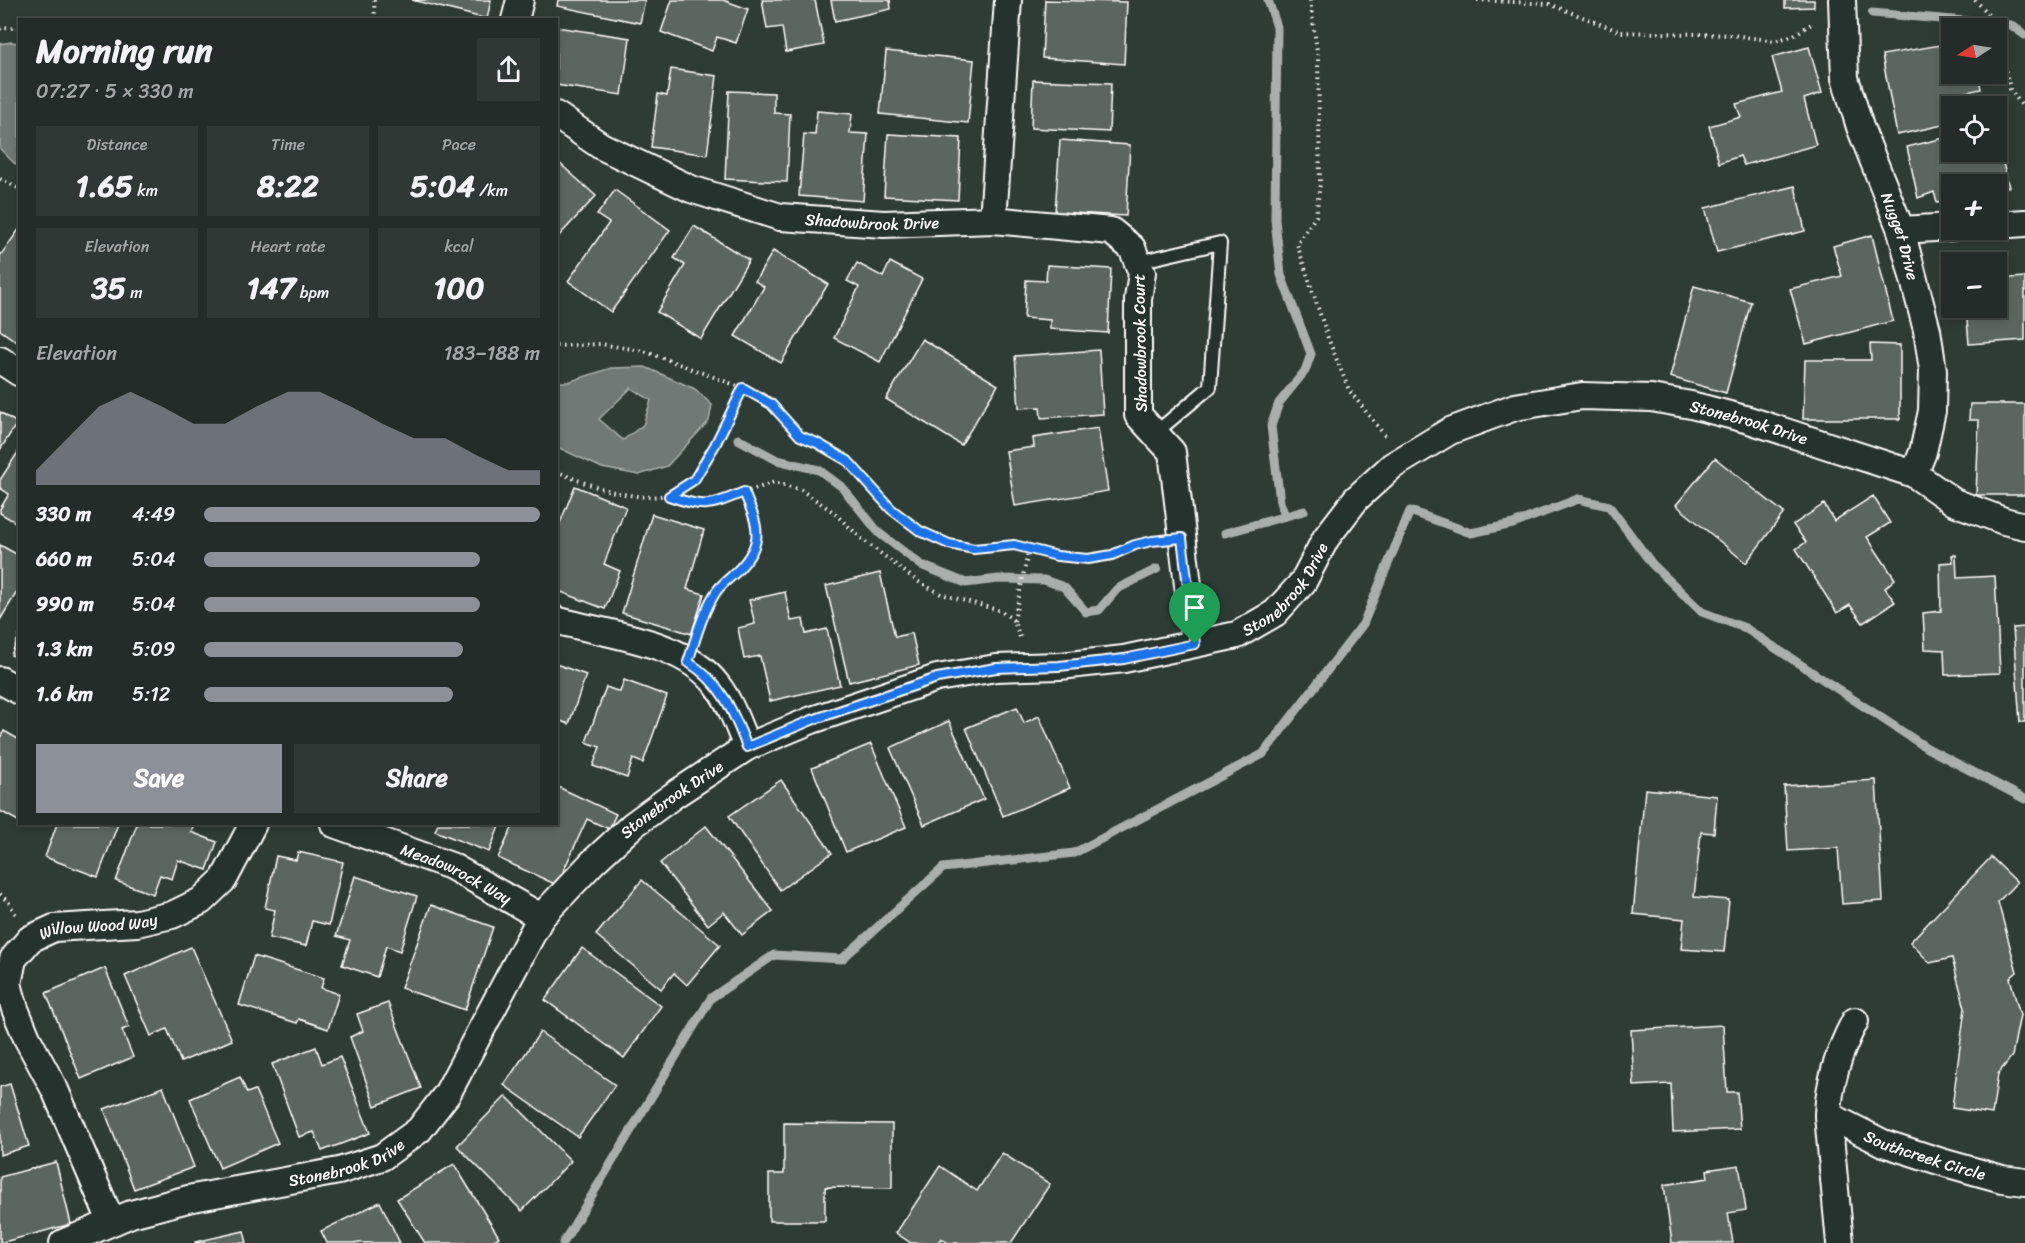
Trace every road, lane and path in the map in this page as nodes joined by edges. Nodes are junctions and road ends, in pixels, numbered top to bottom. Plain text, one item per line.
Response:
1 (374, 0) edge
2 (520, 0) edge
3 (1008, 0) edge
4 (1310, 0) edge
5 (1478, 0) edge
6 (1842, 0) edge
7 (1975, 0) edge
8 (1821, 17) dead end
9 (375, 18) edge
10 (516, 18) edge
11 (1989, 18) edge
12 (0, 29) edge
13 (18, 29) edge
14 (2007, 76) edge
15 (2025, 110) edge
16 (558, 116) edge
17 (0, 179) edge
18 (18, 188) edge
19 (993, 219) junction
20 (2025, 223) edge
21 (2007, 224) edge
22 (1941, 228) edge
23 (1901, 230) junction
24 (1138, 262) junction
25 (558, 346) edge
26 (0, 360) edge
27 (18, 373) edge
28 (743, 388) junction
29 (1154, 434) junction
30 (1404, 459) junction
31 (558, 472) edge
32 (1914, 474) junction
33 (744, 492) junction
34 (669, 496) junction
35 (2025, 526) edge
36 (1182, 538) junction
37 (1029, 548) junction
38 (558, 620) edge
39 (1014, 621) junction
40 (1195, 644) junction
41 (688, 662) junction
42 (1028, 667) junction
43 (0, 680) edge
44 (18, 690) edge
45 (747, 747) junction
46 (253, 825) edge
47 (337, 825) edge
48 (541, 917) junction
49 (1855, 1021) dead end
50 (1828, 1115) junction
51 (2025, 1182) edge
52 (111, 1221) junction
53 (63, 1243) edge
54 (1840, 1243) edge

1 - 9 path
2 - 10 street
3 - 19 street
4 - 30 path
5 - 8 path
6 - 23 street, Nugget Drive
7 - 11 path
12 - 13 path
14 - 15 path
16 - 19 street, Shadowbrook Drive
17 - 18 path
19 - 24 street, Shadowbrook Court
20 - 21 street
22 - 23 street
23 - 32 street, Nugget Drive
24 - 29 street, Shadowbrook Court
24 - 29 lane
25 - 28 path
26 - 27 street
28 - 34 path
28 - 37 path
29 - 36 street, Shadowbrook Court
30 - 32 street, Stonebrook Drive
30 - 40 street, Stonebrook Drive
31 - 34 path
32 - 35 street, Stonebrook Drive
33 - 34 path
33 - 39 path
33 - 41 path
36 - 37 path
36 - 40 street, Shadowbrook Court
37 - 39 path
38 - 41 street
39 - 42 path
40 - 42 street, Stonebrook Drive
41 - 45 street
42 - 45 street, Stonebrook Drive
43 - 44 street
45 - 48 street, Stonebrook Drive
46 - 52 street, Willow Wood Way
47 - 48 street, Meadowrock Way
48 - 52 street, Stonebrook Drive
49 - 50 street
50 - 51 street, Southcreek Circle
50 - 54 street
52 - 53 street, Stonebrook Drive

